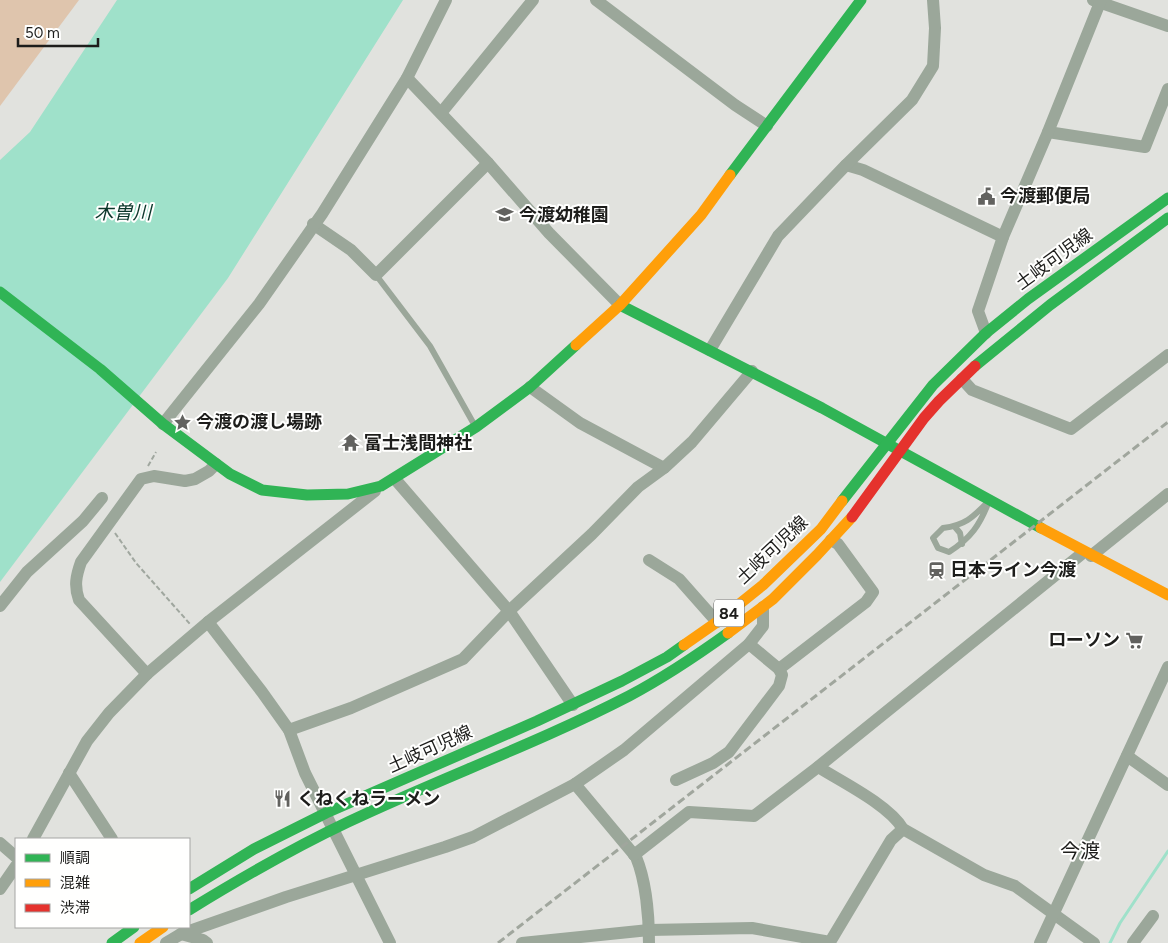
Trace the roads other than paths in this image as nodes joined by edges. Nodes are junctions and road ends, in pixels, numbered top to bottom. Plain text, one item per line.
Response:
1 (446, 0) edge
2 (533, 0) edge
3 (596, 0) edge
4 (861, 0) edge
5 (933, 0) edge
6 (1098, 1) edge
7 (1168, 26) edge
8 (407, 78) junction
9 (1168, 89) edge
10 (441, 113) junction
11 (767, 126) junction
12 (1048, 132) junction
13 (488, 163) junction
14 (846, 164) junction
15 (1168, 198) edge
16 (1168, 218) edge
17 (313, 224) junction
18 (1003, 237) junction
19 (376, 275) junction
20 (0, 292) edge
21 (620, 305) junction
22 (986, 333) junction
23 (710, 350) junction
24 (1168, 355) edge
25 (752, 371) junction
26 (962, 380) junction
27 (530, 386) junction
28 (163, 424) junction
29 (476, 428) junction
30 (886, 442) junction
31 (898, 450) junction
32 (216, 464) junction
33 (664, 468) junction
34 (395, 478) junction
35 (381, 486) junction
36 (1168, 494) edge
37 (102, 498) dead end
38 (989, 501) junction
39 (955, 527) junction
40 (831, 540) junction
41 (962, 544) junction
42 (1087, 554) junction
43 (648, 560) dead end
44 (1168, 595) edge
45 (0, 606) edge
46 (763, 608) junction
47 (509, 611) junction
48 (208, 622) junction
49 (717, 622) junction
50 (749, 644) junction
51 (1168, 667) edge
52 (779, 669) junction
53 (146, 674) junction
54 (573, 705) junction
55 (290, 730) junction
56 (1127, 756) junction
57 (818, 767) junction
58 (69, 773) junction
59 (676, 780) dead end
60 (1167, 782) edge
61 (575, 784) junction
62 (326, 813) junction
63 (333, 829) junction
64 (902, 829) junction
65 (34, 838) edge
66 (111, 838) edge
67 (0, 844) edge
68 (634, 855) junction
69 (15, 856) edge
70 (15, 867) edge
71 (357, 876) junction
72 (190, 888) edge
73 (0, 889) edge
74 (190, 909) edge
75 (1054, 916) junction
76 (1153, 916) dead end
77 (133, 928) edge
78 (162, 928) edge
79 (181, 934) junction
80 (649, 937) edge
81 (145, 941) edge
82 (830, 942) edge
83 (112, 943) edge
84 (166, 943) edge
85 (207, 943) edge
86 (390, 943) edge
87 (522, 943) edge
88 (1040, 943) edge
89 (1094, 943) edge
90 (1133, 943) edge

1 - 8 street
2 - 10 street
3 - 11 street
4 - 11 main road
5 - 14 street
6 - 7 street
6 - 12 street
8 - 10 street
8 - 17 street
9 - 12 street
10 - 13 street
11 - 21 main road
12 - 18 street
13 - 19 street
13 - 21 street
14 - 18 street
14 - 23 street
15 - 22 main road, 土岐可児線 / 84
16 - 26 main road, 土岐可児線 / 84
17 - 19 street
17 - 28 street
18 - 22 street
19 - 29 lane
20 - 28 main road
21 - 23 main road
21 - 27 main road
22 - 30 main road, 土岐可児線 / 84
23 - 25 main road
24 - 26 street
25 - 30 main road
25 - 33 street
26 - 31 main road, 土岐可児線 / 84
27 - 29 main road
27 - 33 street
28 - 32 main road
29 - 34 main road
30 - 31 main road
30 - 49 main road, 土岐可児線 / 84
31 - 38 main road
31 - 40 main road, 土岐可児線 / 84
32 - 35 main road
32 - 53 street
33 - 47 street
34 - 35 main road
34 - 47 street
35 - 48 street
36 - 42 street
37 - 45 street
38 - 39 lane
38 - 41 lane
38 - 42 main road
39 - 41 lane
39 - 41 lane
40 - 46 main road, 土岐可児線 / 84
40 - 52 street
42 - 44 main road
42 - 57 street
43 - 49 street
46 - 50 street
46 - 63 main road, 土岐可児線 / 84
47 - 54 street
47 - 55 street
48 - 53 street
48 - 55 street
49 - 54 main road, 土岐可児線 / 84
50 - 52 street
50 - 61 street
51 - 56 street
52 - 59 street
53 - 58 street
54 - 62 main road, 土岐可児線 / 84
55 - 62 street
56 - 60 street
56 - 75 street
57 - 64 street
57 - 68 street
58 - 65 street
58 - 66 street
61 - 68 street
61 - 71 street
62 - 63 street
62 - 72 main road, 土岐可児線 / 84
63 - 71 street
63 - 74 main road, 土岐可児線 / 84
64 - 75 street
64 - 82 street
67 - 69 street
68 - 80 street
70 - 73 street
71 - 79 street
71 - 86 street
75 - 88 street
75 - 89 street
76 - 90 street
77 - 83 main road
78 - 81 main road
79 - 84 street
79 - 85 street
80 - 82 street
80 - 87 street

